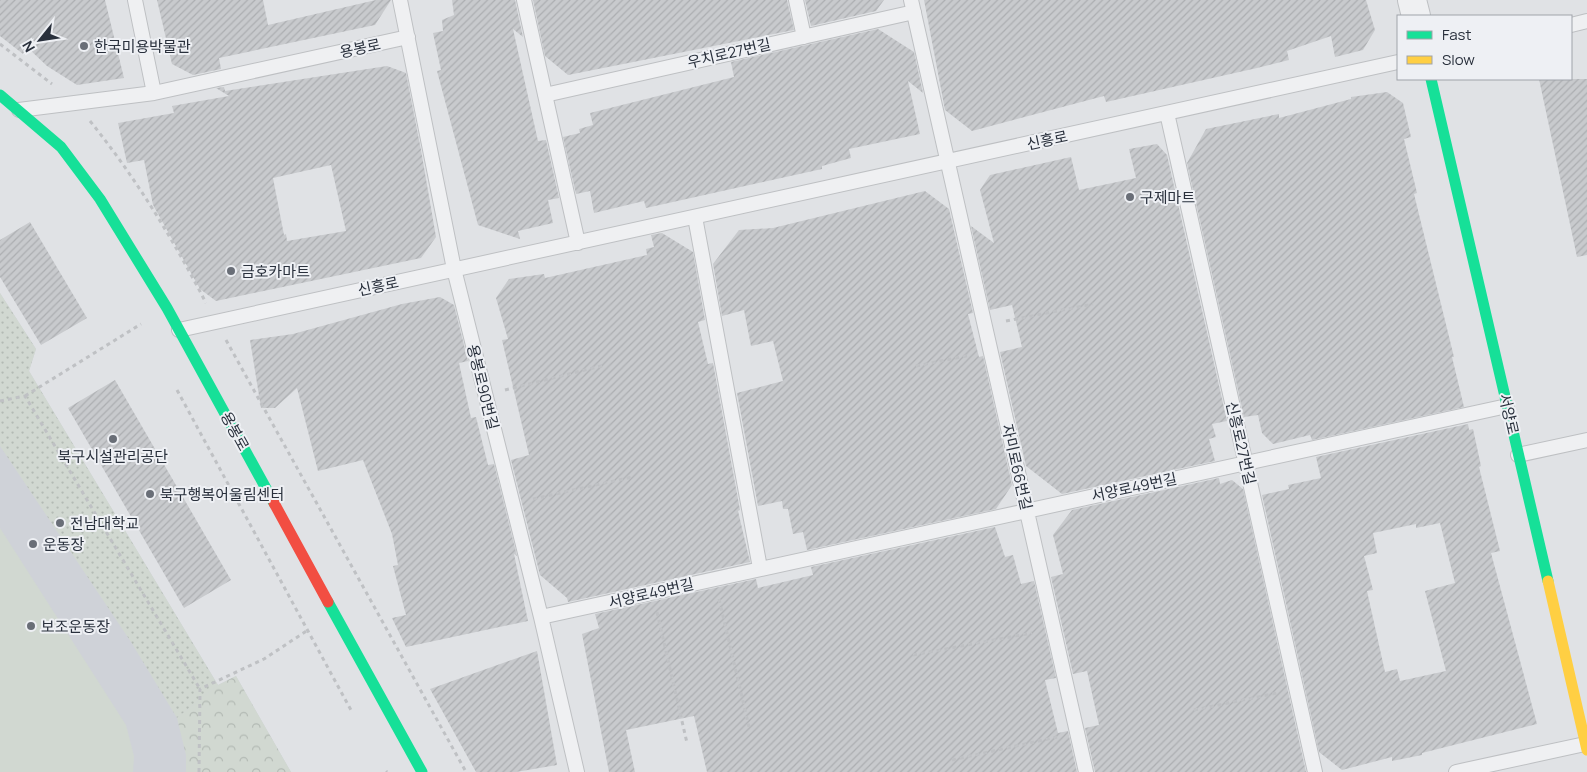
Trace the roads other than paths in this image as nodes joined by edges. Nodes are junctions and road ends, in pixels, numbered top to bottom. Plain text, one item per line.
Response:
1 (135, 0) edge
2 (400, 0) edge
3 (524, 0) edge
4 (796, 0) edge
5 (1412, 0) edge
6 (912, 6) edge
7 (1416, 15) edge
8 (1587, 21) edge
9 (1572, 25) edge
10 (408, 37) junction
11 (804, 37) junction
12 (1397, 62) edge
13 (1431, 80) edge
14 (154, 93) junction
15 (545, 94) junction
16 (0, 95) edge
17 (18, 110) junction
18 (1167, 113) junction
19 (948, 161) junction
20 (695, 217) junction
21 (578, 242) junction
22 (454, 269) junction
23 (179, 330) junction
24 (1507, 406) junction
25 (1587, 440) edge
26 (1518, 455) junction
27 (1246, 463) junction
28 (1027, 510) junction
29 (760, 568) junction
30 (541, 617) junction
31 (1586, 747) edge
32 (422, 772) edge
33 (577, 772) edge
34 (1086, 772) edge
35 (1316, 772) edge
36 (1456, 772) edge

1 - 14 lane
2 - 10 lane, 용봉로90번길
3 - 15 lane
4 - 11 lane
5 - 7 street
6 - 11 lane, 우치로27번길
6 - 19 lane, 우치로27번길
8 - 9 lane
10 - 14 lane, 용봉로
10 - 22 lane, 용봉로90번길
11 - 15 lane, 우치로27번길
12 - 18 lane, 신흥로
13 - 24 main road, 서양로
14 - 17 lane, 용봉로
15 - 21 lane
16 - 17 main road, 용봉로
17 - 23 main road, 용봉로
18 - 19 lane, 신흥로
18 - 27 lane, 신흥로27번길
19 - 20 lane, 신흥로
19 - 28 lane, 자미로66번길
20 - 21 lane, 신흥로
20 - 29 lane
21 - 22 lane, 신흥로
22 - 23 lane, 신흥로
22 - 30 lane, 용봉로90번길
23 - 32 main road, 용봉로
24 - 26 main road, 서양로
24 - 27 lane, 서양로49번길
25 - 26 lane
26 - 31 main road, 서양로
27 - 28 lane, 서양로49번길
27 - 35 lane, 신흥로27번길
28 - 29 lane, 서양로49번길
28 - 34 lane, 자미로66번길
29 - 30 lane, 서양로49번길
30 - 33 lane, 용봉로90번길
31 - 36 lane

